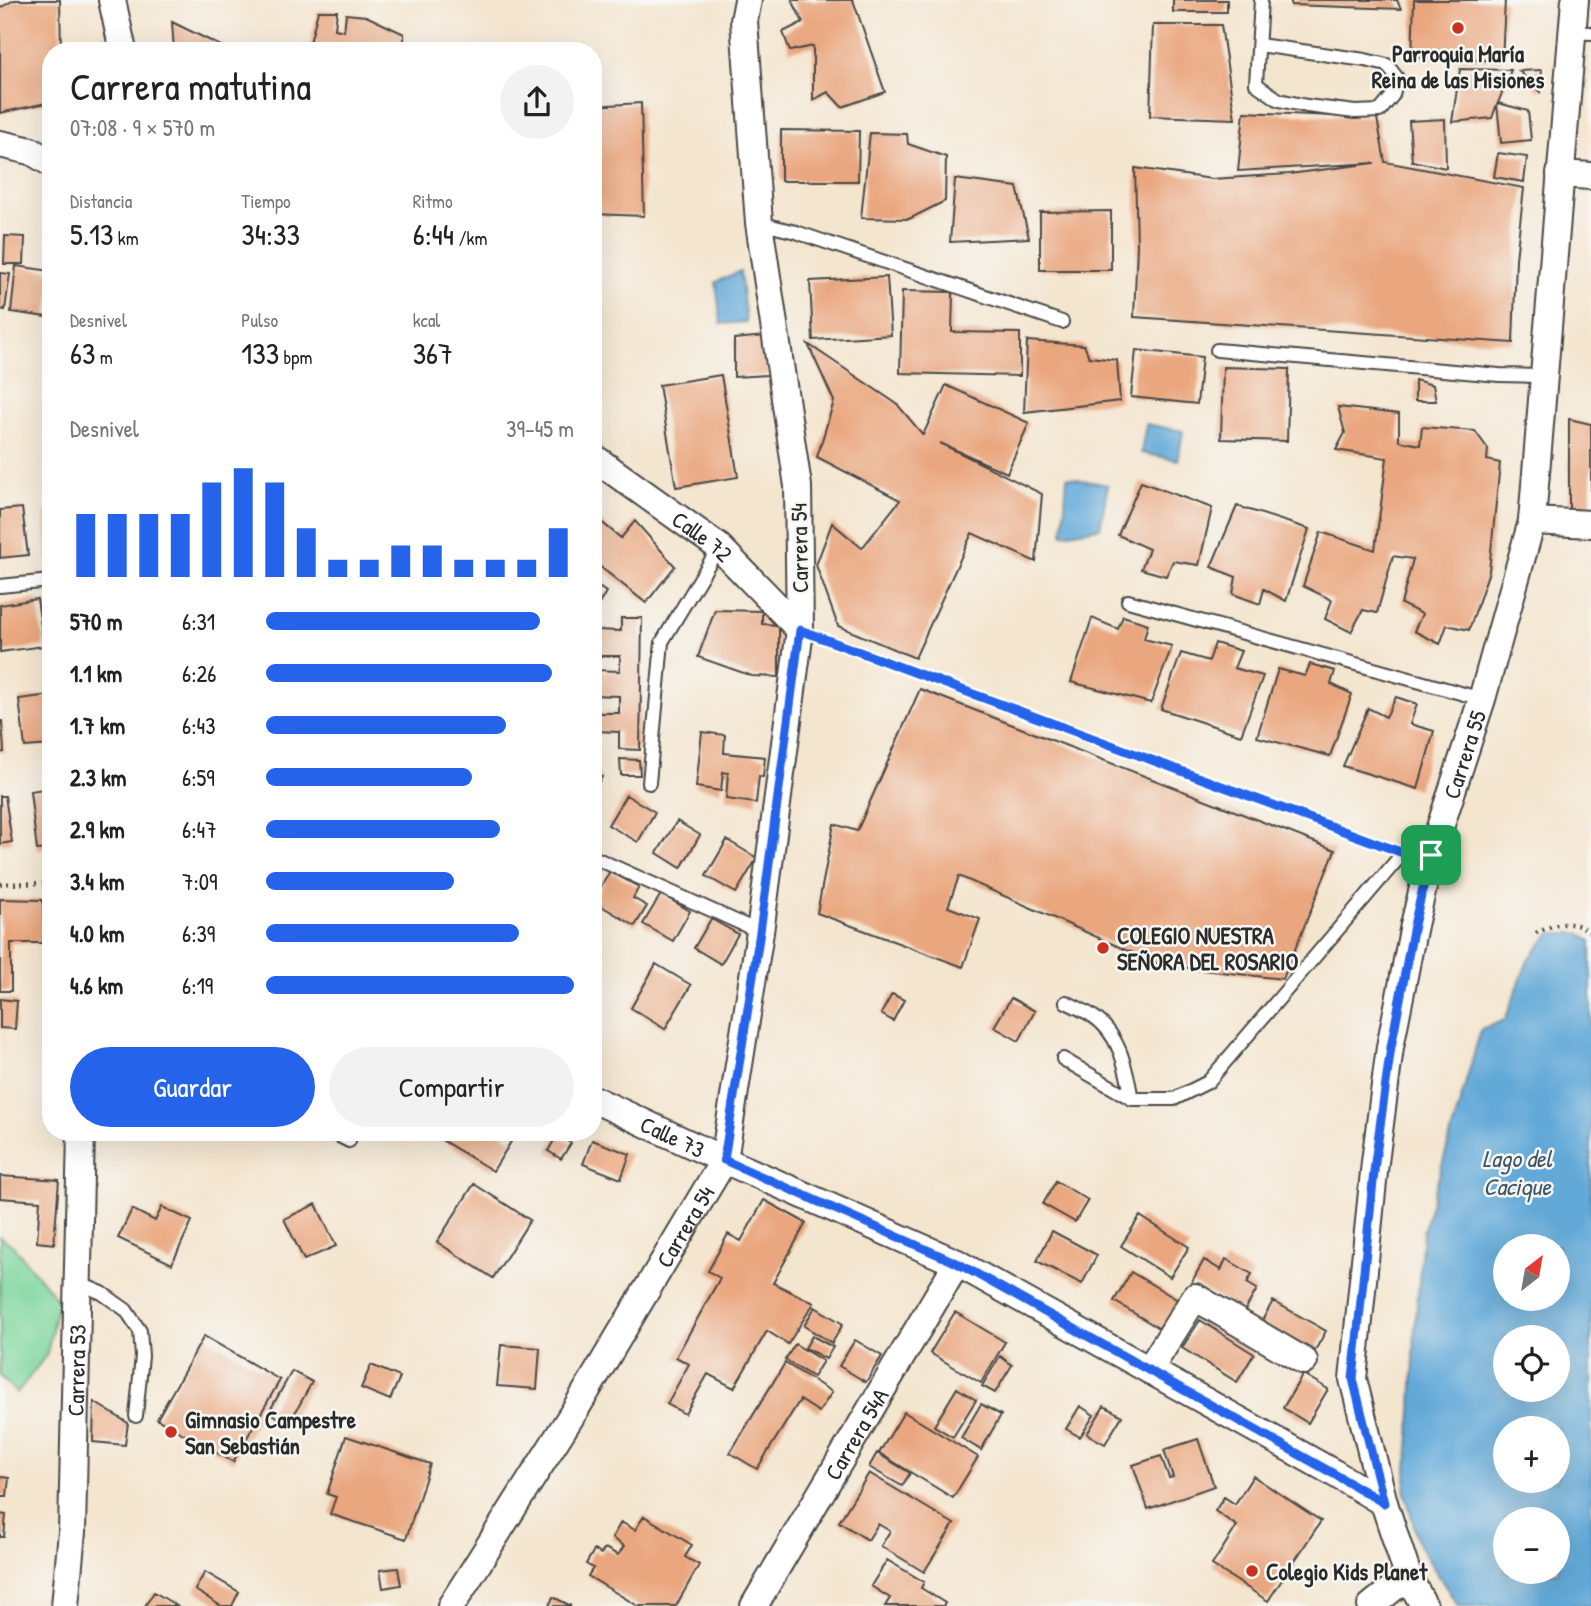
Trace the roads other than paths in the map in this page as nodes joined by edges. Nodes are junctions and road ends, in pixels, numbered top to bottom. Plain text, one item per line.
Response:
1 (112, 0) edge
2 (748, 0) edge
3 (1261, 0) edge
4 (1575, 0) edge
5 (1581, 33) edge
6 (121, 42) edge
7 (1259, 45) junction
8 (0, 144) edge
9 (42, 158) edge
10 (1560, 174) junction
11 (1591, 176) edge
12 (759, 223) junction
13 (1062, 322) dead end
14 (1217, 350) dead end
15 (1544, 376) junction
16 (602, 463) edge
17 (1532, 521) junction
18 (1591, 524) edge
19 (719, 547) junction
20 (42, 582) edge
21 (0, 586) edge
22 (1128, 601) dead end
23 (800, 630) junction
24 (1482, 699) junction
25 (649, 783) dead end
26 (1431, 855) junction
27 (602, 862) edge
28 (760, 932) junction
29 (1066, 1002) dead end
30 (1063, 1059) dead end
31 (1132, 1099) junction
32 (602, 1103) edge
33 (81, 1141) edge
34 (724, 1160) junction
35 (957, 1263) junction
36 (78, 1283) junction
37 (1304, 1361) dead end
38 (1149, 1370) junction
39 (136, 1416) dead end
40 (1384, 1503) junction
41 (1408, 1576) junction
42 (65, 1606) edge
43 (451, 1606) edge
44 (754, 1606) edge
45 (1371, 1606) edge
46 (1423, 1606) edge

1 - 6 street
2 - 12 street, Carrera 54
3 - 7 lane
4 - 5 street, Carrera 55
5 - 10 street, Carrera 55
7 - 7 lane
8 - 9 street
10 - 11 street
10 - 15 street, Carrera 55
12 - 13 lane
12 - 23 street, Carrera 54
14 - 15 lane
15 - 17 street, Carrera 55
16 - 19 street, Calle 72
17 - 18 street
17 - 24 street, Carrera 55
19 - 23 street, Calle 72
19 - 25 lane
20 - 21 lane
22 - 24 lane
23 - 28 street, Carrera 54
24 - 26 street, Carrera 55
26 - 31 lane
26 - 40 street, Carrera 55
27 - 28 lane
28 - 34 street, Carrera 54
29 - 31 lane
30 - 31 lane
32 - 34 street, Calle 73
33 - 36 street, Carrera 53
34 - 35 street, Calle 73
34 - 43 street, Carrera 54
35 - 38 street, Calle 73
35 - 44 street, Carrera 54A
36 - 39 lane
36 - 42 street, Carrera 53
37 - 38 street
38 - 40 street, Calle 73
40 - 41 street, Carrera 55
41 - 45 street
41 - 46 street, Carrera 55

